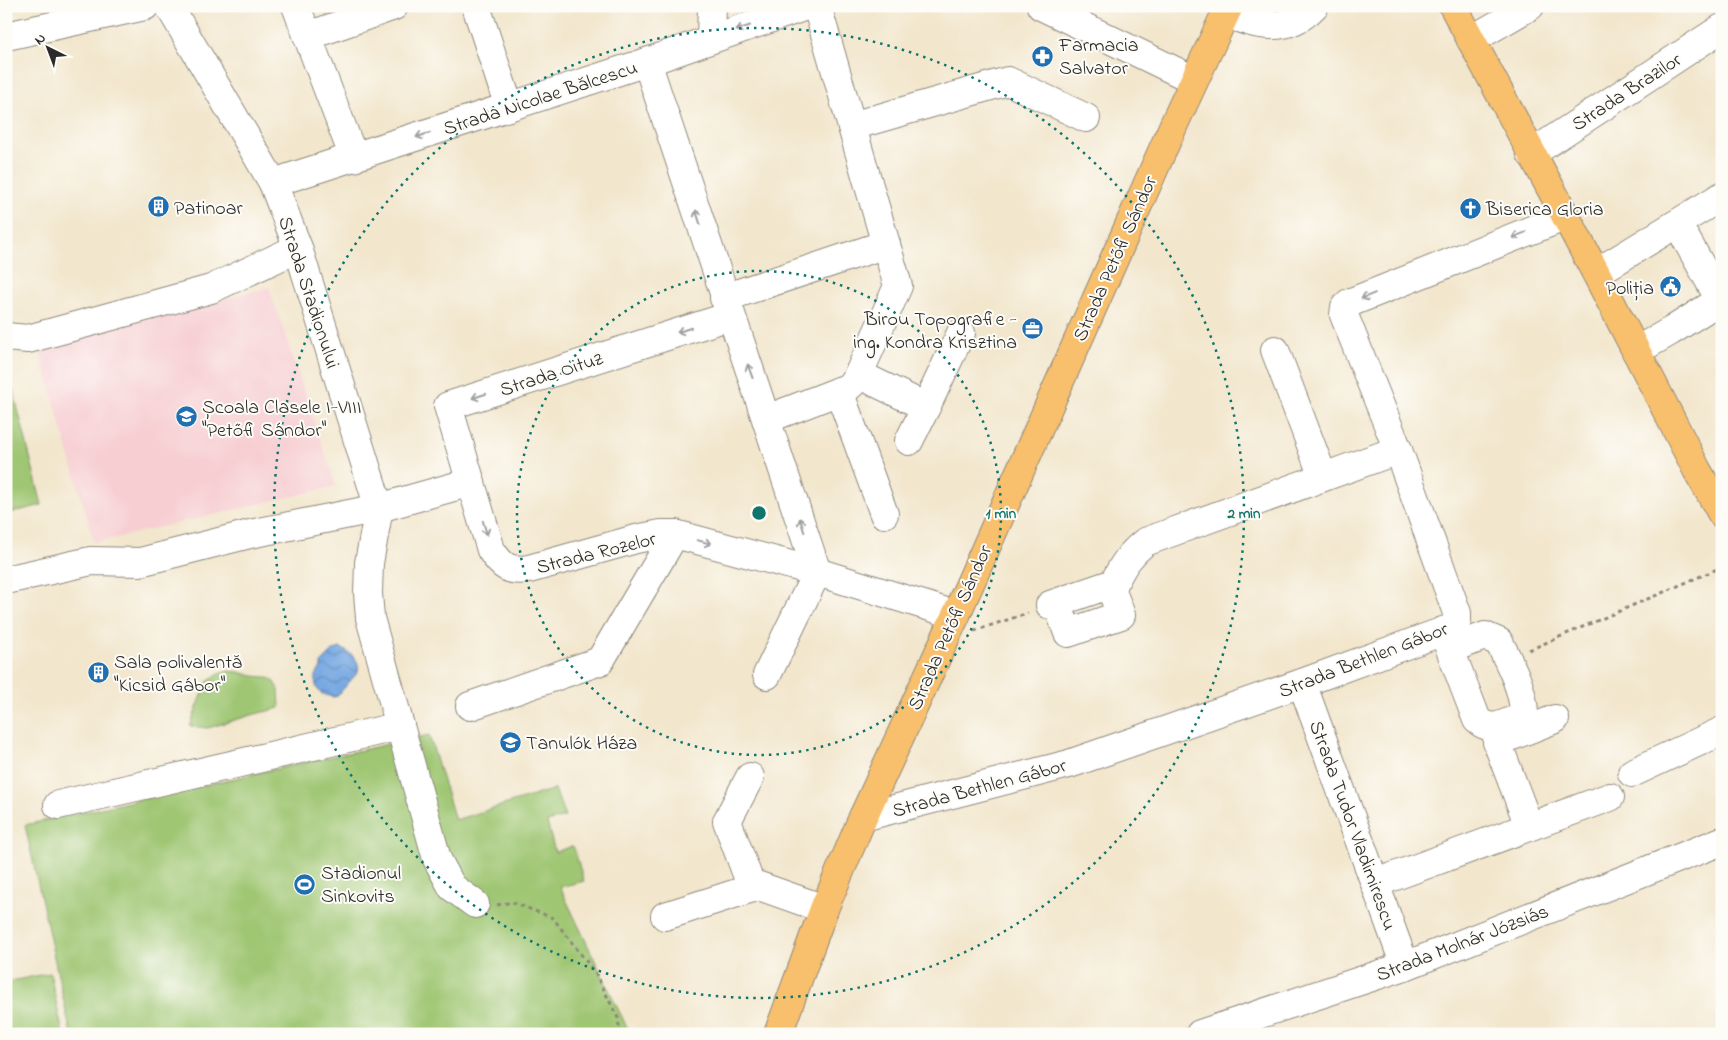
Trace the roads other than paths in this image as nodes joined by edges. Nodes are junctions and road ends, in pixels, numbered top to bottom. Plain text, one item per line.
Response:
1 (145, 6) edge
2 (169, 6) edge
3 (296, 6) edge
4 (394, 6) edge
5 (476, 6) edge
6 (712, 6) edge
7 (806, 6) edge
8 (817, 6) edge
9 (1041, 6) edge
10 (1314, 6) edge
11 (1453, 6) edge
12 (1530, 6) edge
13 (1227, 10) edge
14 (1722, 28) edge
15 (6, 36) edge
16 (308, 36) junction
17 (711, 39) junction
18 (1471, 40) junction
19 (646, 62) junction
20 (1194, 80) junction
21 (509, 107) junction
22 (1086, 118) dead end
23 (852, 126) junction
24 (1531, 154) junction
25 (354, 158) junction
26 (273, 183) junction
27 (1722, 196) edge
28 (1564, 217) junction
29 (1686, 239) dead end
30 (886, 244) junction
31 (298, 248) junction
32 (1715, 272) edge
33 (1596, 274) junction
34 (727, 307) junction
35 (961, 333) dead end
36 (6, 337) edge
37 (1275, 350) dead end
38 (1636, 351) junction
39 (849, 383) junction
40 (926, 407) junction
41 (767, 420) junction
42 (909, 441) dead end
43 (1398, 450) junction
44 (1323, 477) junction
45 (471, 482) junction
46 (379, 508) junction
47 (884, 514) dead end
48 (1722, 514) edge
49 (675, 534) junction
50 (817, 572) junction
51 (6, 580) edge
52 (1054, 604) road end
53 (956, 614) junction
54 (1447, 640) junction
55 (768, 675) dead end
56 (1302, 683) junction
57 (470, 706) dead end
58 (1555, 719) dead end
59 (1722, 731) edge
60 (403, 736) junction
61 (1632, 773) dead end
62 (750, 778) dead end
63 (1610, 797) dead end
64 (58, 805) dead end
65 (863, 817) junction
66 (1530, 826) junction
67 (1722, 841) edge
68 (1376, 883) junction
69 (752, 888) junction
70 (475, 904) road end
71 (824, 910) junction
72 (665, 916) dead end
73 (1405, 966) junction
74 (778, 1034) edge
75 (1200, 1034) edge

1 - 15 street
2 - 26 street, Strada Stadionului
3 - 16 street
4 - 16 street
5 - 21 street
6 - 17 street
7 -> 17 street, Strada Nicolae Bălcescu
8 - 23 street
9 - 20 street
10 - 13 street
11 - 18 main road
12 - 18 street
13 - 20 main road, Strada Petőfi Sándor
14 - 24 street, Strada Brazilor
16 - 25 street
17 - 19 street, Strada Nicolae Bălcescu
18 - 24 main road
19 - 21 street, Strada Nicolae Bălcescu
34 -> 19 street
20 - 53 main road, Strada Petőfi Sándor
21 -> 25 street, Strada Nicolae Bălcescu
22 - 23 street
23 - 30 street
24 - 28 main road
25 - 26 street, Strada Nicolae Bălcescu
26 - 31 street, Strada Stadionului
27 - 33 street
28 - 33 main road
28 -> 43 street, Strada Bethlen Gábor
29 - 32 street
30 - 34 street
30 - 39 street
31 - 36 street
31 - 46 street, Strada Stadionului
32 - 38 street
33 - 38 main road
41 -> 34 street
34 -> 45 street, Strada Oituz
35 - 40 street
37 - 44 street
38 - 48 main road
39 - 40 street
39 - 41 street
39 - 47 street
40 - 42 street
50 -> 41 street
43 - 44 street
43 - 54 street, Strada Bethlen Gábor
44 - 52 street
45 - 46 street
45 -> 49 street, Strada Rozelor
46 - 51 street
46 - 60 street, Strada Stadionului
49 -> 50 street, Strada Rozelor
49 - 57 street
50 - 53 street, Strada Rozelor
50 - 55 street
53 - 65 main road, Strada Petőfi Sándor
54 - 54 street
54 - 56 street, Strada Bethlen Gábor
56 - 65 street, Strada Bethlen Gábor
56 - 68 street, Strada Tudor Vladimirescu
58 - 66 street
59 - 61 street
60 - 64 street
60 - 70 street, Strada Stadionului
62 - 69 street
63 - 66 street
65 - 71 main road, Strada Petőfi Sándor
66 - 68 street
67 - 73 street, Strada Molnár Józsiás
68 - 73 street, Strada Tudor Vladimirescu
69 - 71 street
69 - 72 street
71 - 74 main road, Strada Petőfi Sándor
73 - 75 street, Strada Molnár Józsiás

